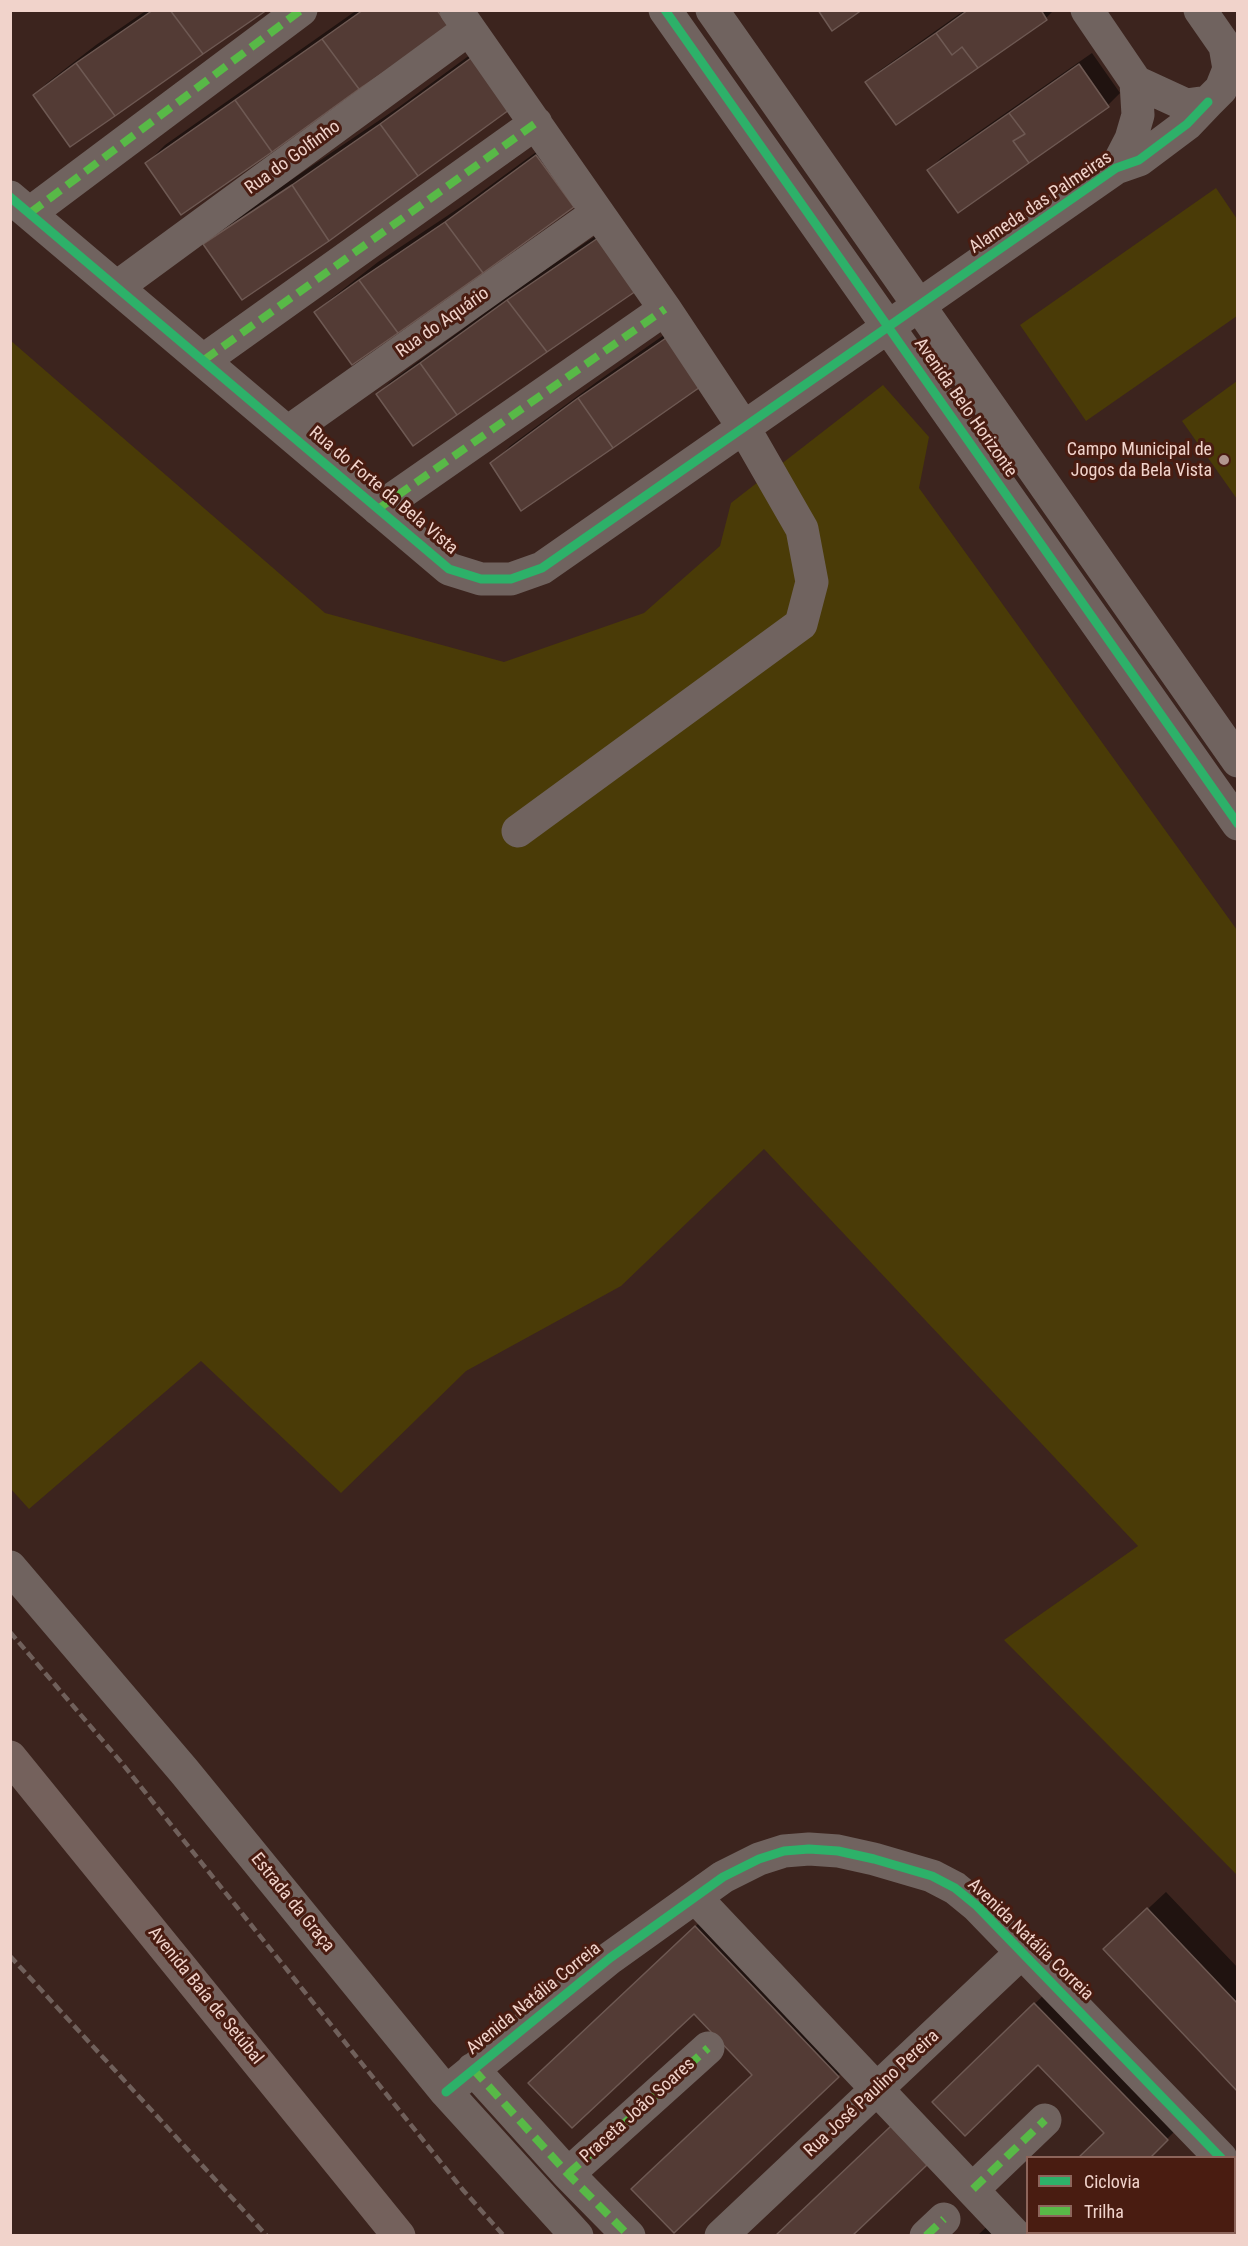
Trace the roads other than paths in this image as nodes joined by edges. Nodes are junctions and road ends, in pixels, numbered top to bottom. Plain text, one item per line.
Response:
1 (301, 10) edge
2 (665, 10) edge
3 (712, 10) edge
4 (1087, 10) edge
5 (1200, 10) edge
6 (463, 20) edge
7 (1136, 82) junction
8 (1208, 102) junction
9 (536, 123) junction
10 (1116, 168) junction
11 (20, 205) edge
12 (597, 213) junction
13 (117, 287) junction
14 (918, 306) junction
15 (665, 309) junction
16 (888, 327) junction
17 (204, 360) junction
18 (744, 428) junction
19 (288, 432) junction
20 (378, 509) junction
21 (1238, 761) edge
22 (1238, 824) edge
23 (518, 831) dead end
24 (10, 1567) edge
25 (10, 1757) edge
26 (695, 1897) junction
27 (1022, 1952) junction
28 (708, 2048) dead end
29 (473, 2069) junction
30 (878, 2089) junction
31 (446, 2092) junction
32 (1045, 2120) dead end
33 (1218, 2156) edge
34 (568, 2174) junction
35 (973, 2190) junction
36 (399, 2235) edge
37 (576, 2235) edge
38 (629, 2235) edge
39 (721, 2235) edge
40 (1016, 2235) edge

1 - 11 street
2 - 16 street, Avenida Belo Horizonte
3 - 14 street, Avenida Belo Horizonte
4 - 7 street
5 - 8 street, Alameda das Palmeiras
6 - 9 street
6 - 13 street, Rua do Golfinho
7 - 8 street
7 - 10 street
8 - 10 street, Alameda das Palmeiras
9 - 12 street
9 - 17 street
10 - 14 street, Alameda das Palmeiras
11 - 13 street, Rua do Forte da Bela Vista
12 - 15 street
12 - 19 street, Rua do Aquário
13 - 17 street, Rua do Forte da Bela Vista
14 - 16 street, Alameda das Palmeiras
14 - 21 street, Avenida Belo Horizonte
15 - 18 street
15 - 20 street
16 - 18 street, Rua do Forte da Bela Vista
16 - 22 street, Avenida Belo Horizonte
17 - 19 street, Rua do Forte da Bela Vista
18 - 20 street, Rua do Forte da Bela Vista
18 - 23 street
19 - 20 street, Rua do Forte da Bela Vista
24 - 31 street, Estrada da Graça
25 - 36 main road, Avenida Baía de Setúbal
26 - 27 street, Avenida Natália Correia
26 - 29 street, Avenida Natália Correia
26 - 30 street
27 - 30 street, Rua José Paulino Pereira
27 - 33 street, Avenida Natália Correia
28 - 34 street, Praceta João Soares
29 - 31 street, Avenida Natália Correia
29 - 34 street
30 - 35 street
30 - 39 street, Rua José Paulino Pereira
31 - 37 street, Estrada da Graça
32 - 35 street
34 - 38 street
35 - 40 street

